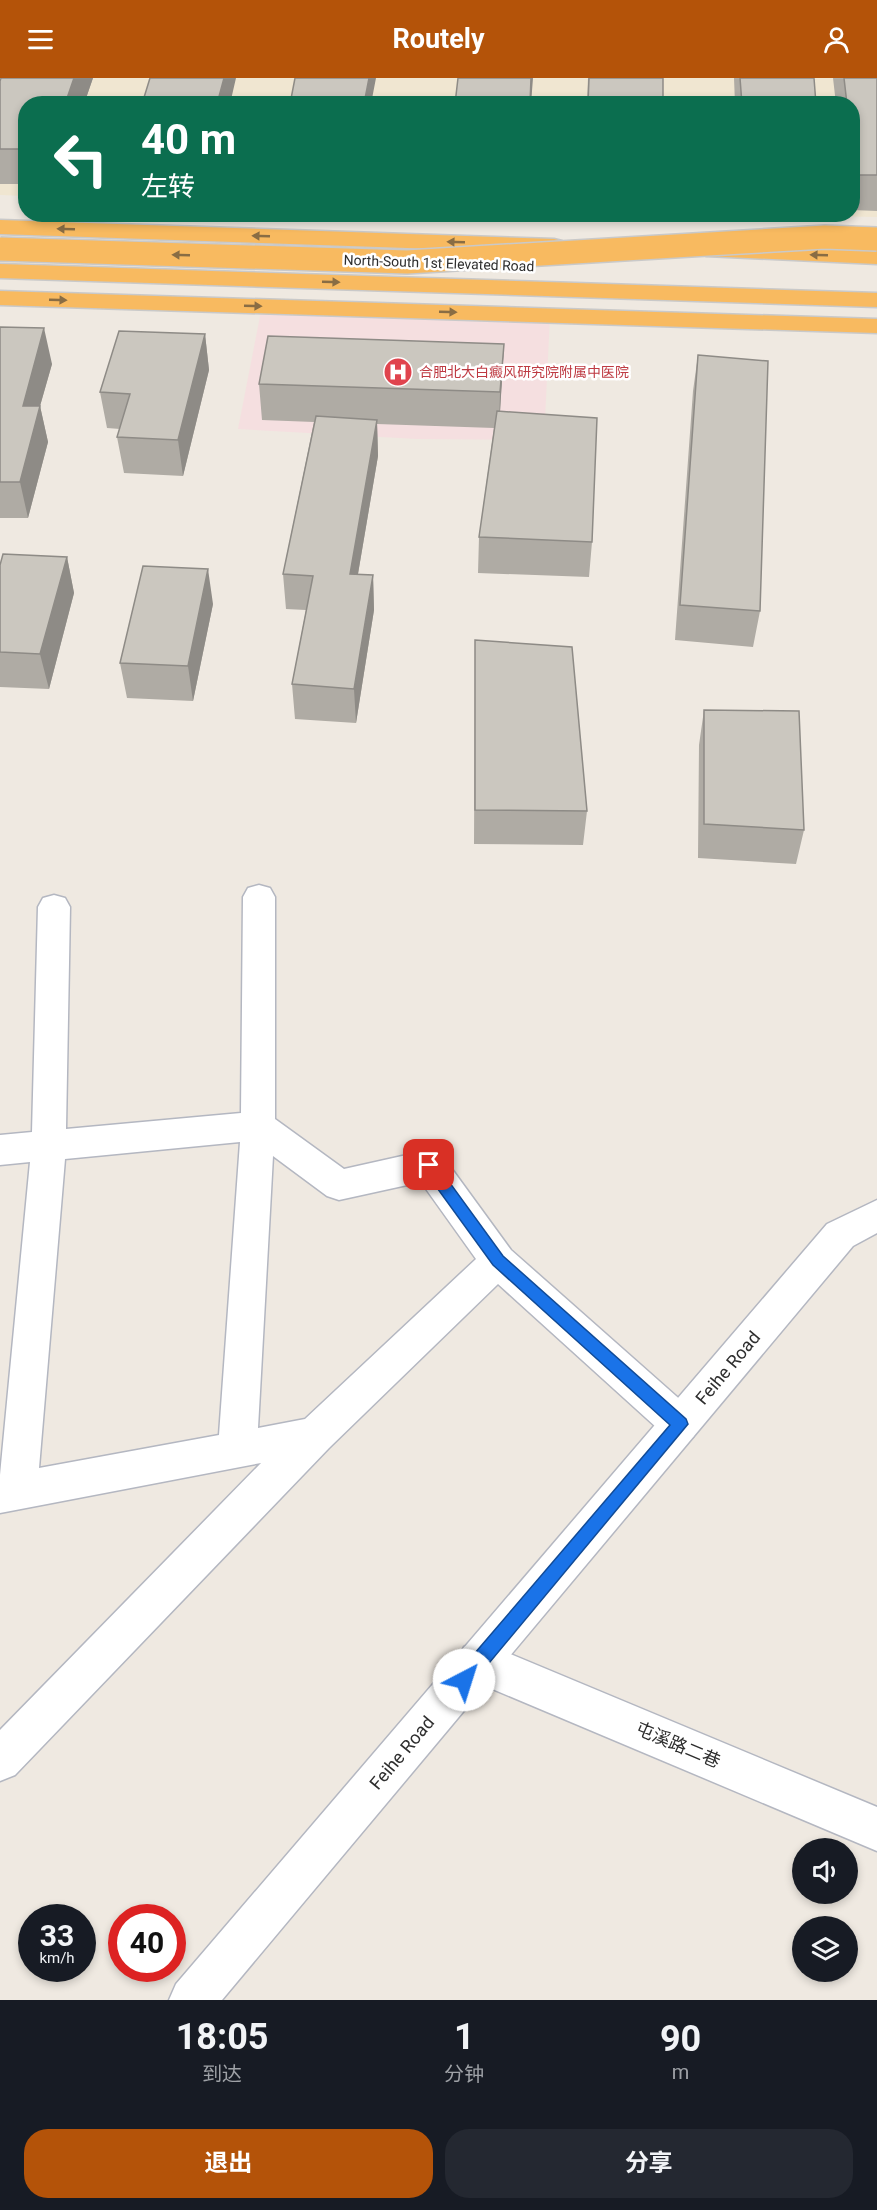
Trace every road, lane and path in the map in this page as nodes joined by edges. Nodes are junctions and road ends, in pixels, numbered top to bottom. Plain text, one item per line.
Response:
1 (0, 227) edge
2 (877, 239) edge
3 (0, 249) edge
4 (877, 257) edge
5 (630, 270) dead end
6 (0, 271) edge
7 (406, 273) junction
8 (724, 273) dead end
9 (877, 278) edge
10 (0, 298) edge
11 (877, 300) edge
12 (877, 318) edge
13 (877, 326) edge
14 (259, 897) dead end
15 (54, 907) dead end
16 (258, 1126) junction
17 (49, 1145) junction
18 (0, 1150) edge
19 (877, 1215) edge
20 (498, 1261) junction
21 (680, 1424) junction
22 (315, 1435) junction
23 (237, 1450) junction
24 (9, 1492) edge
25 (479, 1662) junction
26 (0, 1760) edge
27 (877, 1829) edge
28 (192, 2000) edge

4 -> 1 highway
2 - 7 highway, bridge
7 -> 3 highway, North-South 1st Elevated Road, bridge
5 - 7 highway, North-South 1st Elevated Road, bridge
6 -> 7 highway, North-South 1st Elevated Road
7 - 11 highway, North-South 1st Elevated Road
7 - 12 highway
8 - 9 highway
10 -> 13 highway
14 - 16 street
15 - 17 street
16 - 17 street
16 - 20 street
16 - 23 street
17 - 18 street
17 - 24 street
19 - 21 street, Feihe Road
20 - 21 street
20 - 22 street
21 - 25 street, Feihe Road
22 - 23 street
22 - 26 street
23 - 24 street
25 - 27 street, 屯溪路二巷
25 - 28 street, Feihe Road

